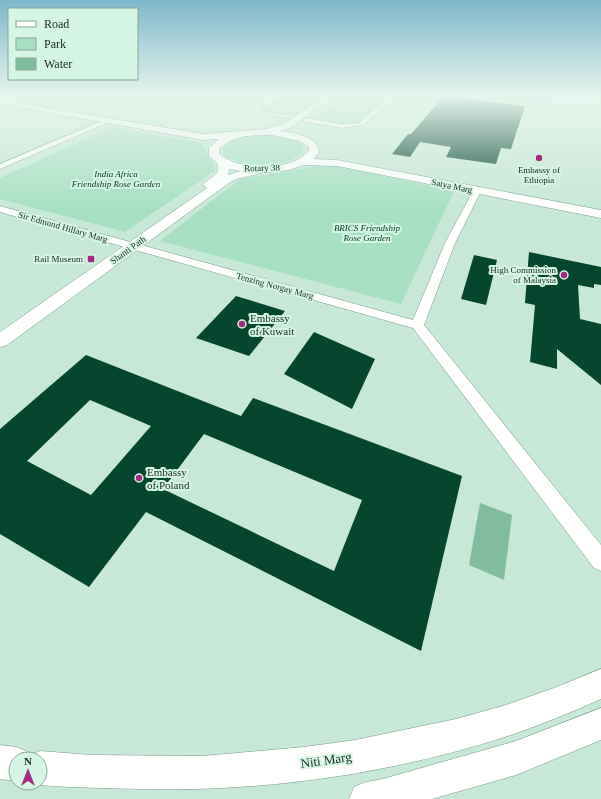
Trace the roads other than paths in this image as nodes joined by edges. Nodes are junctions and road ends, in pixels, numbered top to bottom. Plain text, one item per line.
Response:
1 (78, 133) edge
2 (160, 133) edge
3 (181, 133) edge
4 (252, 133) edge
5 (283, 133) edge
6 (295, 133) edge
7 (238, 135) junction
8 (298, 136) junction
9 (314, 149) junction
10 (217, 156) junction
11 (303, 162) junction
12 (0, 167) edge
13 (262, 170) junction
14 (477, 191) junction
15 (601, 205) edge
16 (0, 209) edge
17 (601, 214) edge
18 (130, 246) junction
19 (417, 325) junction
20 (0, 334) edge
21 (0, 341) edge
22 (601, 561) edge
23 (601, 684) edge
24 (601, 724) edge
25 (48, 769) edge
26 (366, 799) edge

1 - 12 street
2 - 10 main road
3 - 7 main road
4 - 7 main road
5 - 8 main road
6 - 8 main road
7 - 10 main road
8 - 9 main road
9 - 11 main road
9 - 15 main road, Satya Marg
10 - 13 main road, Rotary 38
10 - 18 main road, Shanti Path
11 - 13 main road, Rotary 38
11 - 14 main road, Satya Marg
13 - 18 main road, Shanti Path
14 - 17 main road, Satya Marg
14 - 19 street
16 - 18 street, Sir Edmund Hillary Marg
18 - 19 street, Tenzing Norgay Marg
18 - 20 main road, Shanti Path
18 - 21 main road, Shanti Path
19 - 22 street
23 - 25 street, Niti Marg
24 - 26 street

